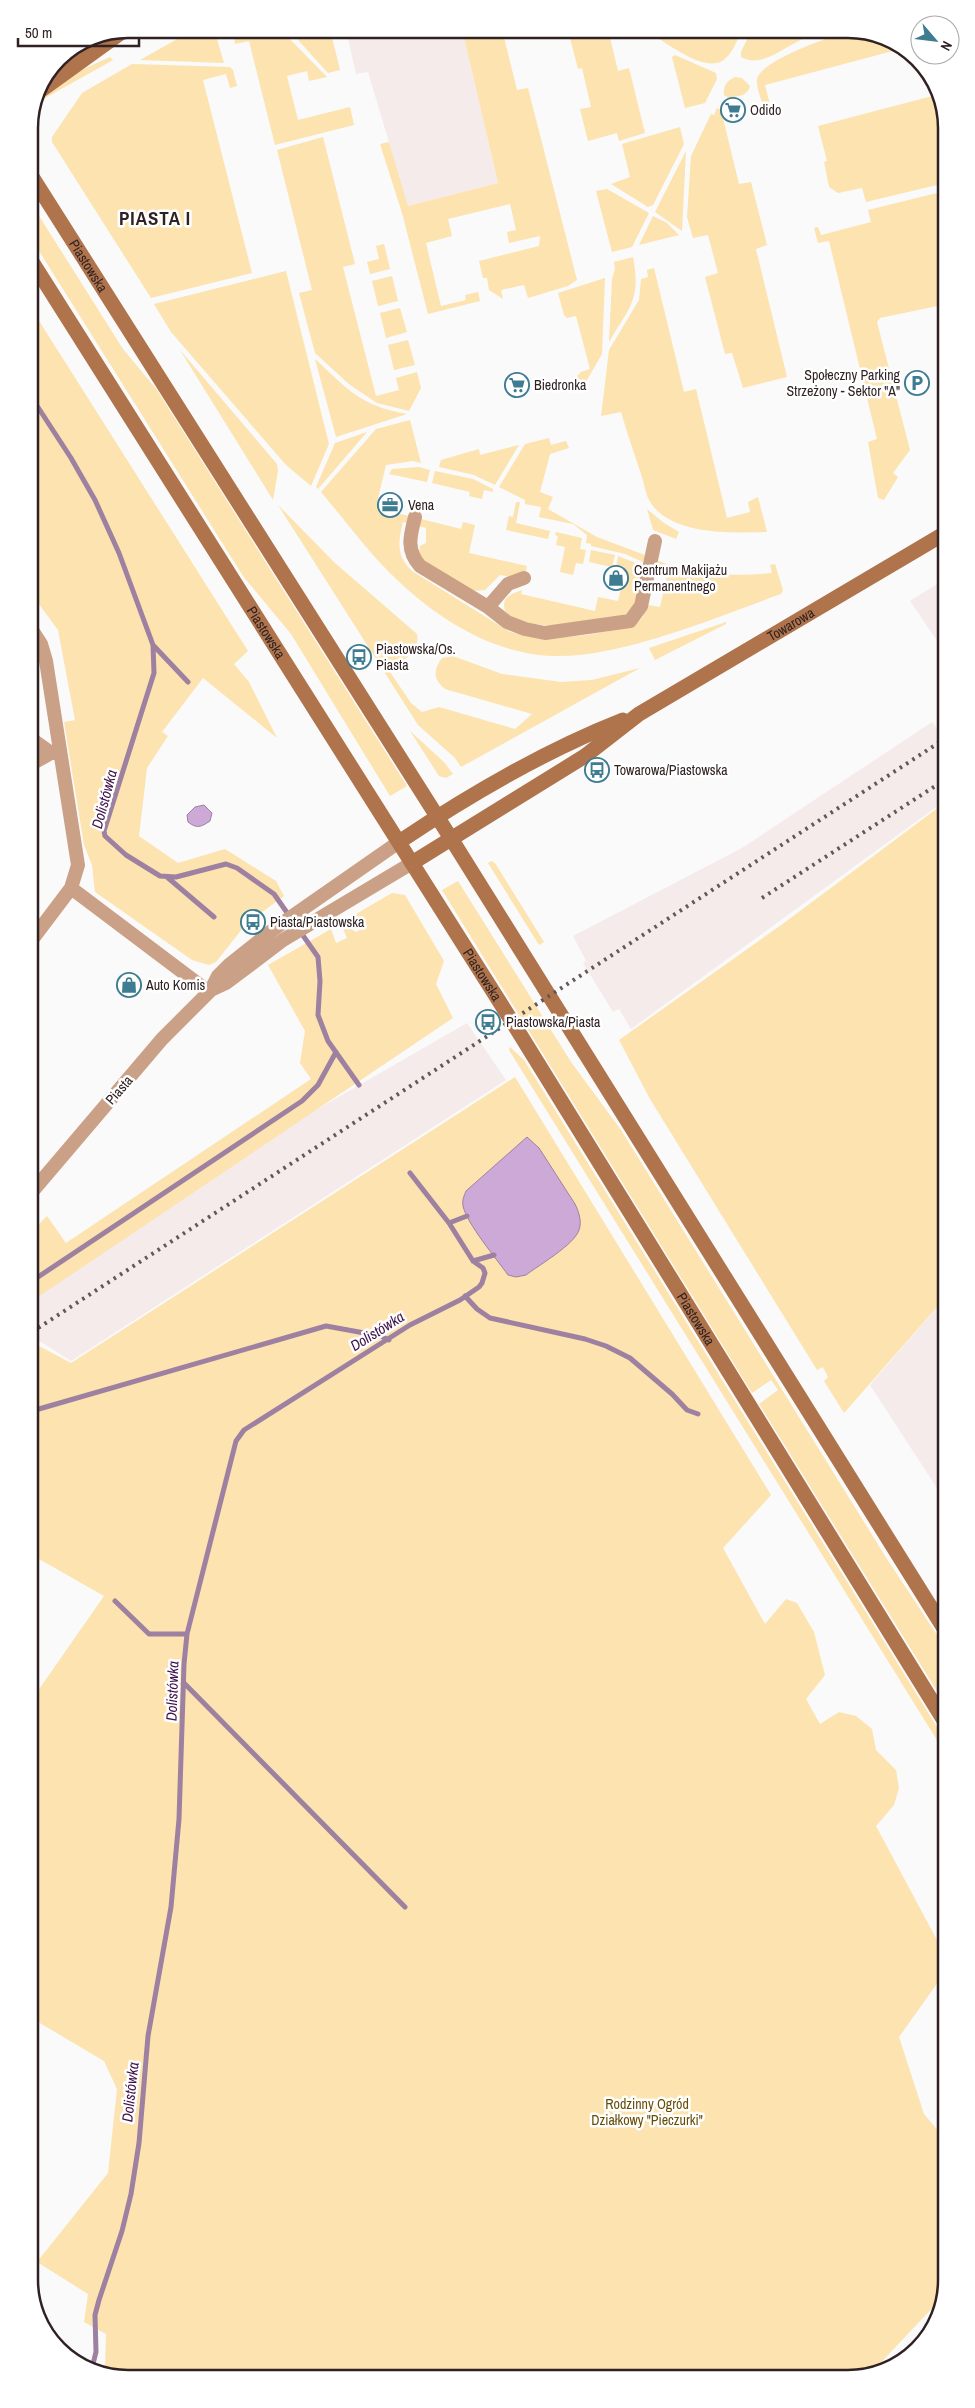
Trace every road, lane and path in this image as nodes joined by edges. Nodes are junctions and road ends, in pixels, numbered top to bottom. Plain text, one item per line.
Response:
1 (113, 39) edge
2 (101, 42) edge
3 (79, 52) edge
4 (49, 85) edge
5 (38, 186) edge
6 (38, 271) edge
7 (415, 517) dead end
8 (938, 537) edge
9 (655, 541) dead end
10 (524, 578) dead end
11 (488, 607) junction
12 (38, 639) edge
13 (639, 714) junction
14 (38, 743) edge
15 (55, 753) junction
16 (38, 761) edge
17 (514, 772) junction
18 (525, 794) junction
19 (437, 816) junction
20 (452, 840) junction
21 (398, 842) junction
22 (412, 863) junction
23 (71, 888) junction
24 (38, 932) edge
25 (278, 935) junction
26 (210, 991) junction
27 (38, 1185) edge
28 (938, 1619) edge
29 (938, 1711) edge

1 - 4 main road
2 - 3 main road
5 - 19 main road, Piastowska
6 - 21 main road, Piastowska
7 - 11 street
8 - 13 main road, Towarowa
9 - 11 street
10 - 11 street
12 - 15 street
13 - 17 main road, Towarowa
13 - 18 main road, Towarowa
14 - 15 street
15 - 16 street
15 - 23 street
17 - 18 main road
17 - 19 main road, Towarowa
18 - 20 main road, Towarowa
19 - 20 main road, Piastowska
19 - 21 main road, Towarowa
20 - 22 main road, Towarowa
20 - 28 main road, Piastowska
21 - 22 main road, Piastowska
21 - 25 street, Piasta
22 - 25 street, Piasta
22 - 29 main road, Piastowska
23 - 24 street
23 - 26 street
25 - 26 street, Piasta
26 - 27 street, Piasta

